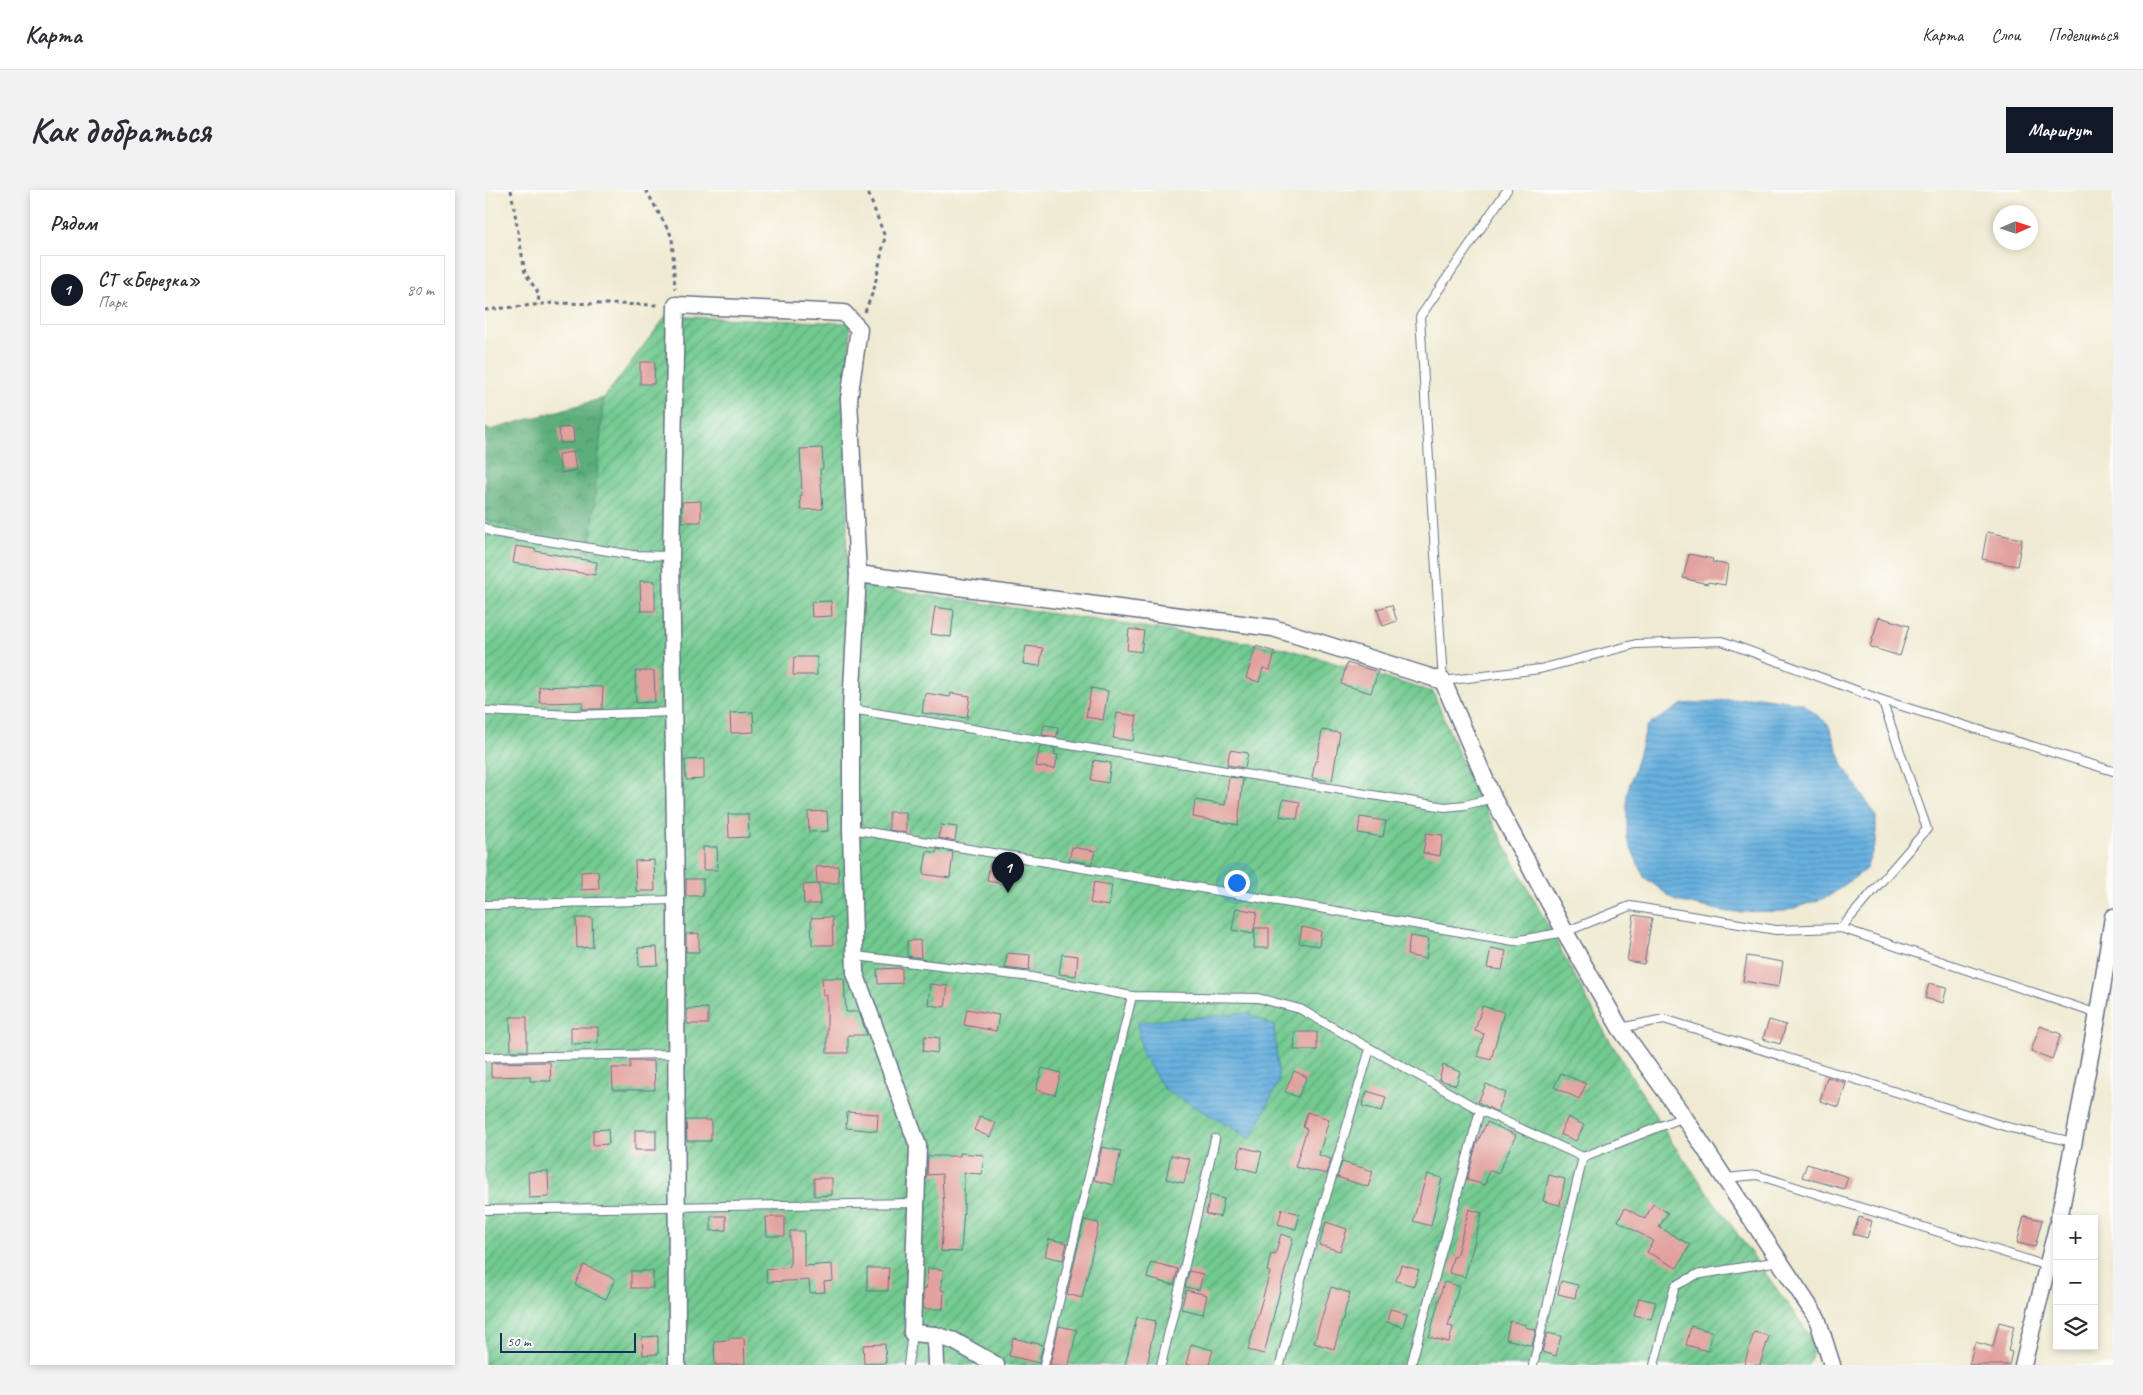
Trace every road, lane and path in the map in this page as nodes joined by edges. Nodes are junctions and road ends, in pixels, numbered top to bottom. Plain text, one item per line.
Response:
1 (511, 190) edge
2 (646, 190) edge
3 (867, 190) edge
4 (1507, 190) edge
5 (538, 305) junction
6 (677, 305) junction
7 (485, 310) edge
8 (859, 328) junction
9 (485, 528) edge
10 (671, 556) junction
11 (858, 574) junction
12 (1443, 681) junction
13 (1883, 700) junction
14 (851, 709) junction
15 (485, 711) edge
16 (675, 712) junction
17 (2113, 771) edge
18 (1493, 798) junction
19 (851, 829) junction
20 (676, 900) junction
21 (485, 905) edge
22 (2113, 917) edge
23 (1841, 928) junction
24 (1565, 932) junction
25 (856, 956) junction
26 (1133, 996) junction
27 (2098, 1014) junction
28 (1620, 1028) junction
29 (1370, 1049) junction
30 (677, 1054) junction
31 (485, 1057) edge
32 (1480, 1110) junction
33 (1684, 1116) junction
34 (1215, 1139) dead end
35 (2073, 1142) junction
36 (1583, 1157) junction
37 (1725, 1178) junction
38 (916, 1203) junction
39 (678, 1206) junction
40 (485, 1210) edge
41 (2060, 1215) edge
42 (2053, 1243) edge
43 (1779, 1261) junction
44 (2047, 1266) junction
45 (912, 1333) junction
46 (935, 1335) junction
47 (677, 1365) edge
48 (908, 1365) edge
49 (936, 1365) edge
50 (996, 1365) edge
51 (1044, 1365) edge
52 (1161, 1365) edge
53 (1280, 1365) edge
54 (1411, 1365) edge
55 (1533, 1365) edge
56 (1654, 1365) edge
57 (1832, 1365) edge
58 (2023, 1365) edge

1 - 5 path
2 - 6 path
3 - 8 path
4 - 12 lane
5 - 6 path
5 - 7 path
6 - 8 street
6 - 10 street
8 - 11 street
9 - 10 lane
10 - 16 street
11 - 12 street
11 - 14 street
12 - 13 lane
12 - 18 street
13 - 17 lane
13 - 23 lane
14 - 18 lane
14 - 19 street
15 - 16 lane
16 - 20 street
18 - 24 street
19 - 24 lane
19 - 25 street
20 - 21 lane
20 - 30 street
22 - 27 street
23 - 24 lane
23 - 27 lane
24 - 28 street
25 - 26 lane
25 - 38 street
26 - 29 lane
26 - 51 lane
27 - 35 street
28 - 33 street
28 - 35 lane
29 - 32 lane
29 - 53 lane
30 - 31 lane
30 - 39 street
32 - 36 lane
32 - 54 lane
33 - 36 lane
33 - 37 street
34 - 52 lane
35 - 41 street
36 - 55 lane
37 - 43 street
37 - 44 lane
38 - 39 lane
38 - 45 street
39 - 40 lane
39 - 47 street
42 - 44 street
43 - 56 lane
43 - 57 street
44 - 58 street
45 - 46 street
45 - 48 lane
46 - 49 street
46 - 50 street

